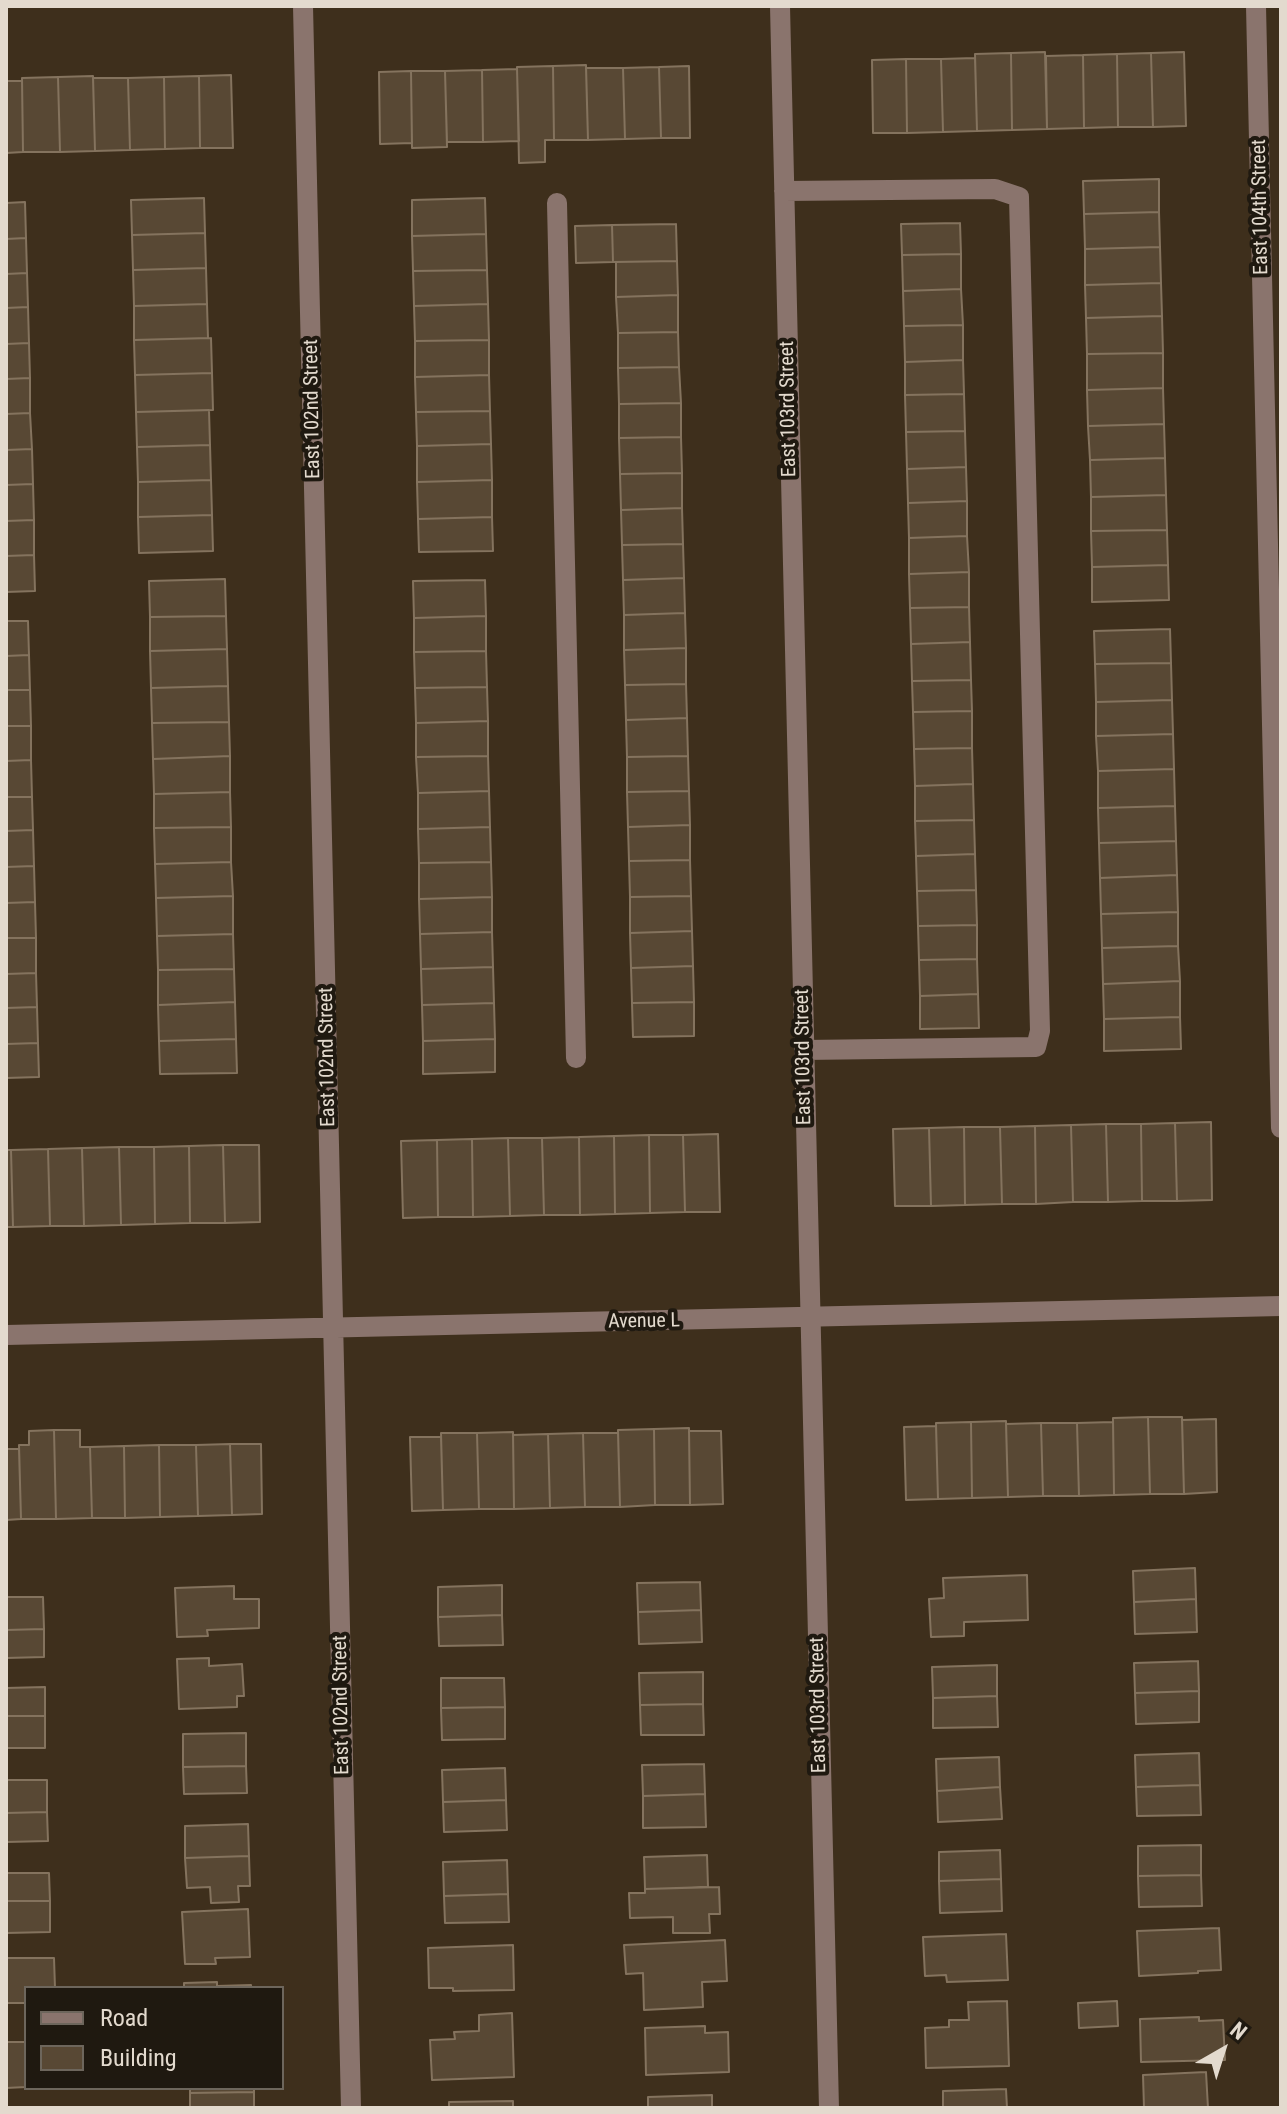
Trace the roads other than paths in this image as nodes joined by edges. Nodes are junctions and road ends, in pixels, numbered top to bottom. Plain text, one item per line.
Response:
1 (303, 6) edge
2 (780, 6) edge
3 (1256, 6) edge
4 (784, 191) junction
5 (557, 203) dead end
6 (804, 1050) junction
7 (576, 1058) dead end
8 (1281, 1128) edge
9 (1281, 1306) edge
10 (810, 1318) junction
11 (334, 1328) junction
12 (6, 1335) edge
13 (351, 2108) edge
14 (829, 2108) edge

1 - 11 street, East 102nd Street
2 - 4 street, East 103rd Street
3 - 8 street, East 104th Street
4 - 6 street, East 103rd Street
4 - 6 street
5 - 7 street
6 - 10 street, East 103rd Street
9 - 10 street, Avenue L
10 - 11 street, Avenue L
10 - 14 street, East 103rd Street
11 - 12 street, Avenue L
11 - 13 street, East 102nd Street

